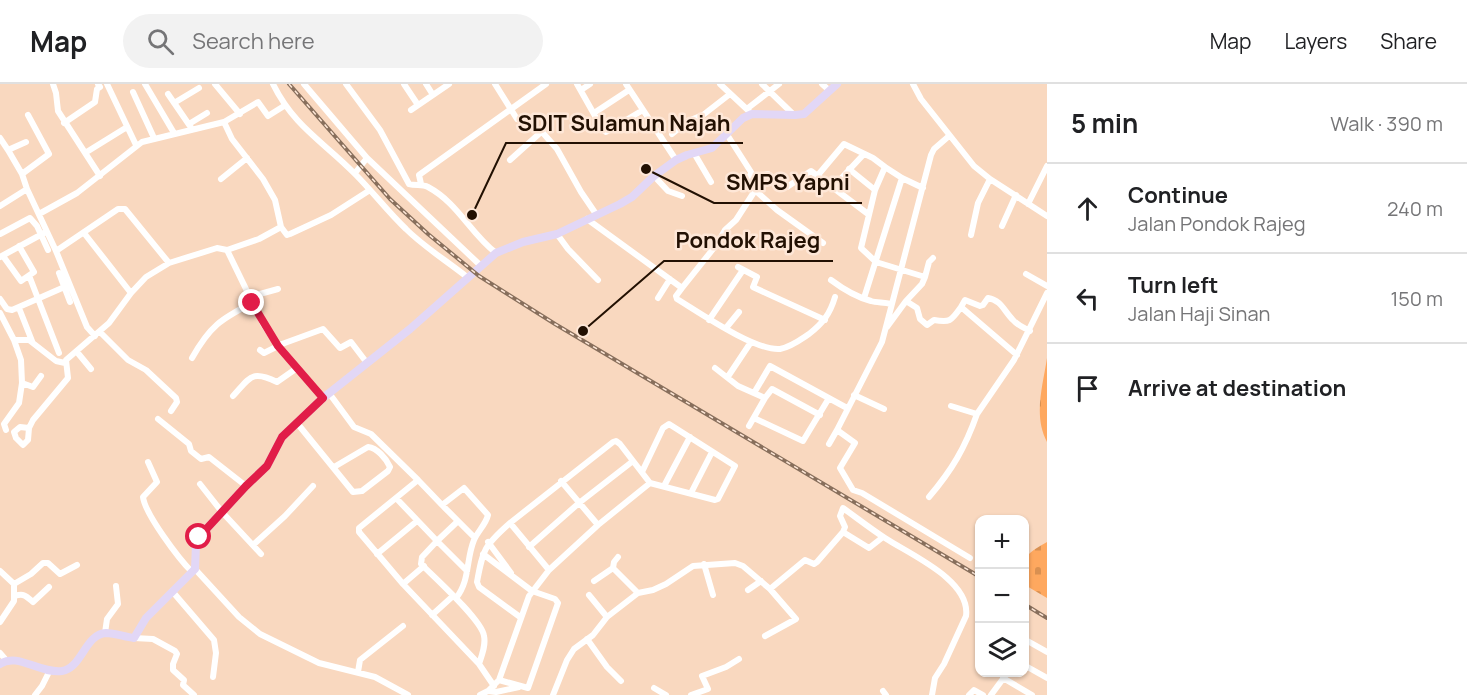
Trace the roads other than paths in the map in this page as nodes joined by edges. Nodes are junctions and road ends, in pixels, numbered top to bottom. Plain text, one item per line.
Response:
1 (52, 84) edge
2 (145, 84) edge
3 (273, 84) edge
4 (304, 84) edge
5 (346, 84) edge
6 (404, 84) edge
7 (426, 84) edge
8 (449, 84) edge
9 (546, 84) edge
10 (590, 84) edge
11 (720, 84) edge
12 (762, 84) edge
13 (779, 84) edge
14 (822, 84) edge
15 (837, 84) edge
16 (913, 84) edge
17 (103, 85) edge
18 (219, 85) edge
19 (498, 85) edge
20 (579, 87) edge
21 (628, 87) edge
22 (199, 88) dead end
23 (830, 91) junction
24 (133, 92) dead end
25 (770, 92) junction
26 (168, 94) dead end
27 (730, 94) junction
28 (433, 95) junction
29 (174, 103) junction
30 (418, 105) junction
31 (284, 106) junction
32 (510, 108) junction
33 (411, 110) dead end
34 (643, 110) junction
35 (750, 111) junction
36 (207, 113) dead end
37 (594, 113) junction
38 (240, 114) junction
39 (28, 115) dead end
40 (795, 116) junction
41 (517, 119) dead end
42 (224, 122) junction
43 (64, 123) junction
44 (190, 126) junction
45 (127, 127) junction
46 (174, 133) junction
47 (726, 133) junction
48 (672, 134) dead end
49 (0, 138) edge
50 (154, 138) junction
51 (949, 138) junction
52 (26, 142) dead end
53 (136, 145) junction
54 (8, 150) junction
55 (85, 153) junction
56 (694, 153) junction
57 (864, 154) junction
58 (247, 158) junction
59 (366, 158) junction
60 (510, 160) dead end
61 (676, 160) junction
62 (1047, 166) edge
63 (885, 167) junction
64 (849, 169) junction
65 (22, 174) junction
66 (355, 174) junction
67 (818, 174) junction
68 (99, 176) junction
69 (654, 176) junction
70 (221, 178) dead end
71 (902, 178) junction
72 (990, 179) junction
73 (711, 182) dead end
74 (422, 184) junction
75 (833, 187) junction
76 (755, 188) junction
77 (923, 188) junction
78 (27, 189) junction
79 (370, 190) junction
80 (875, 190) junction
81 (1016, 195) junction
82 (682, 196) dead end
83 (1028, 204) junction
84 (0, 206) edge
85 (39, 214) junction
86 (596, 214) junction
87 (868, 214) junction
88 (1047, 216) edge
89 (587, 219) junction
90 (1002, 226) dead end
91 (281, 227) junction
92 (44, 233) junction
93 (84, 233) junction
94 (0, 234) edge
95 (556, 234) junction
96 (971, 236) dead end
97 (823, 243) dead end
98 (19, 246) junction
99 (48, 250) dead end
100 (227, 250) junction
101 (56, 251) junction
102 (496, 253) junction
103 (1, 256) edge
104 (933, 258) dead end
105 (876, 261) junction
106 (169, 263) junction
107 (480, 265) junction
108 (901, 270) junction
109 (59, 273) dead end
110 (1026, 274) dead end
111 (467, 277) junction
112 (925, 277) junction
113 (30, 279) dead end
114 (670, 279) junction
115 (598, 280) dead end
116 (831, 280) dead end
117 (67, 286) junction
118 (1047, 286) edge
119 (682, 288) junction
120 (278, 289) dead end
121 (131, 293) junction
122 (1047, 293) edge
123 (835, 297) dead end
124 (658, 298) dead end
125 (864, 298) junction
126 (0, 299) edge
127 (39, 300) junction
128 (250, 300) junction
129 (906, 301) junction
130 (70, 302) dead end
131 (891, 304) junction
132 (19, 308) junction
133 (961, 308) junction
134 (1043, 308) edge
135 (739, 312) dead end
136 (1, 317) edge
137 (709, 320) junction
138 (825, 320) junction
139 (726, 328) junction
140 (885, 330) junction
141 (1030, 331) junction
142 (98, 334) junction
143 (14, 340) junction
144 (32, 342) dead end
145 (751, 342) junction
146 (278, 346) junction
147 (260, 350) dead end
148 (59, 352) dead end
149 (77, 352) junction
150 (1017, 355) junction
151 (192, 357) dead end
152 (65, 363) junction
153 (366, 363) junction
154 (297, 368) junction
155 (91, 369) dead end
156 (715, 369) dead end
157 (729, 375) dead end
158 (41, 376) dead end
159 (22, 383) junction
160 (754, 393) junction
161 (854, 394) junction
162 (233, 396) dead end
163 (326, 396) junction
164 (765, 398) junction
165 (829, 398) junction
166 (951, 406) dead end
167 (847, 408) junction
168 (884, 409) dead end
169 (171, 411) dead end
170 (977, 414) junction
171 (820, 415) junction
172 (754, 418) junction
173 (158, 419) dead end
174 (297, 423) junction
175 (749, 426) dead end
176 (30, 428) dead end
177 (6, 430) dead end
178 (837, 430) junction
179 (690, 437) junction
180 (829, 444) dead end
181 (712, 452) junction
182 (633, 461) junction
183 (148, 462) dead end
184 (333, 467) junction
185 (642, 472) junction
186 (418, 480) junction
187 (561, 482) junction
188 (650, 483) junction
189 (200, 484) dead end
190 (246, 486) junction
191 (313, 486) dead end
192 (664, 486) junction
193 (691, 493) junction
194 (929, 497) dead end
195 (396, 498) junction
196 (579, 503) junction
197 (442, 505) junction
198 (222, 512) junction
199 (417, 521) junction
200 (457, 522) junction
201 (510, 524) junction
202 (598, 525) junction
203 (843, 532) junction
204 (883, 537) junction
205 (475, 538) junction
206 (437, 541) junction
207 (488, 542) junction
208 (253, 545) junction
209 (529, 548) junction
210 (261, 554) dead end
211 (376, 554) junction
212 (483, 554) junction
213 (618, 557) dead end
214 (970, 558) dead end
215 (704, 564) junction
216 (77, 565) dead end
217 (424, 566) junction
218 (613, 568) junction
219 (193, 570) junction
220 (549, 570) junction
221 (0, 571) edge
222 (467, 571) junction
223 (511, 573) junction
224 (594, 581) dead end
225 (761, 581) junction
226 (14, 584) junction
227 (403, 584) junction
228 (116, 586) dead end
229 (49, 587) dead end
230 (748, 590) dead end
231 (770, 590) junction
232 (172, 591) junction
233 (532, 591) junction
234 (638, 593) junction
235 (589, 595) dead end
236 (712, 595) dead end
237 (15, 596) junction
238 (455, 597) junction
239 (432, 615) junction
240 (520, 617) junction
241 (607, 617) junction
242 (0, 622) edge
243 (403, 626) dead end
244 (105, 633) junction
245 (765, 636) dead end
246 (134, 638) junction
247 (587, 639) junction
248 (1029, 643) edge
249 (1047, 652) edge
250 (2, 659) edge
251 (739, 659) dead end
252 (479, 664) junction
253 (1029, 668) edge
254 (49, 672) junction
255 (358, 672) junction
256 (213, 677) dead end
257 (1004, 677) edge
258 (1008, 677) edge
259 (1047, 678) edge
260 (499, 680) junction
261 (621, 681) dead end
262 (494, 686) junction
263 (519, 686) junction
264 (654, 688) dead end
265 (488, 691) junction
266 (35, 695) edge
267 (194, 695) edge
268 (408, 695) edge
269 (480, 695) edge
270 (553, 695) edge
271 (666, 695) edge
272 (691, 695) edge
273 (932, 695) edge
274 (969, 695) edge
275 (983, 695) edge
276 (991, 695) edge
277 (1032, 695) edge

1 - 43 street
2 - 46 street
3 - 31 street
4 - 59 street
5 - 74 street
6 - 30 street
7 - 28 street
8 - 28 street
9 - 32 street
10 - 20 street
11 - 27 street
12 - 25 street
13 - 25 street
14 - 23 street
15 - 23 main road
16 - 51 street
17 - 43 street
17 - 45 street
18 - 38 street
19 - 32 street
20 - 37 street
21 - 34 street
21 - 37 street
22 - 29 street
23 - 40 main road
24 - 50 street
25 - 35 street
25 - 40 street
26 - 29 street
27 - 35 street
27 - 48 street
28 - 30 street
29 - 44 street
30 - 33 street
31 - 38 street
31 - 66 street
32 - 41 street
32 - 74 street
34 - 37 street
34 - 61 street
35 - 40 main road
35 - 47 main road
36 - 44 street
38 - 42 street
39 - 65 street
42 - 44 street
42 - 58 street
43 - 55 street
44 - 46 street
45 - 53 street
45 - 55 street
46 - 50 street
47 - 56 main road
47 - 76 street
49 - 54 street
50 - 53 street
51 - 72 street
51 - 77 street
52 - 54 street
53 - 68 street
54 - 65 street
55 - 68 street
56 - 61 main road
56 - 73 street
57 - 63 street
57 - 64 street
57 - 67 street
58 - 70 street
58 - 91 street
59 - 66 street
59 - 107 street
60 - 86 street
61 - 69 main road
62 - 83 street
63 - 71 street
63 - 80 street
64 - 75 street
64 - 80 street
65 - 78 street
66 - 79 street
67 - 75 street
67 - 76 street
68 - 85 street
69 - 82 street
69 - 86 main road
71 - 77 street
71 - 105 street
72 - 81 street
72 - 96 street
74 - 102 street
75 - 87 street
76 - 97 street
76 - 119 street
77 - 108 street
78 - 84 street
78 - 85 street
79 - 91 street
79 - 111 street
80 - 87 street
81 - 83 street
81 - 90 street
83 - 88 street
85 - 92 street
86 - 89 main road
87 - 105 street
89 - 95 main road
89 - 114 street
91 - 100 street
92 - 94 street
92 - 98 street
92 - 99 street
92 - 101 street
93 - 101 street
93 - 106 street
93 - 121 street
95 - 102 main road
95 - 115 street
98 - 103 street
98 - 103 street
100 - 106 street
100 - 128 street
101 - 117 street
102 - 107 main road
104 - 112 street
105 - 108 street
105 - 125 street
106 - 121 street
107 - 111 main road
108 - 112 street
108 - 131 street
109 - 117 street
110 - 118 street
111 - 153 main road
112 - 129 street
113 - 127 street
114 - 119 street
114 - 124 street
116 - 125 street
117 - 127 street
117 - 130 street
117 - 142 street
119 - 137 street
120 - 128 street
121 - 142 street
122 - 134 street
123 - 138 street
125 - 131 street
126 - 132 street
127 - 132 street
127 - 148 street
128 - 146 street
128 - 151 street
129 - 133 street
129 - 140 street
131 - 140 street
132 - 144 street
133 - 141 street
133 - 150 street
134 - 141 street
135 - 139 street
136 - 143 street
137 - 138 street
137 - 139 street
138 - 145 street
139 - 145 street
140 - 161 street
141 - 150 street
142 - 149 street
142 - 169 street
143 - 152 street
143 - 159 street
145 - 157 street
146 - 147 street
146 - 153 street
146 - 154 street
149 - 152 street
149 - 155 street
150 - 170 street
152 - 176 street
153 - 163 main road
154 - 162 street
154 - 163 street
156 - 160 street
158 - 159 street
159 - 177 street
160 - 164 street
160 - 165 street
161 - 167 street
161 - 168 street
163 - 174 main road
163 - 186 street
164 - 171 street
164 - 172 street
165 - 167 street
165 - 171 street
166 - 170 street
167 - 178 street
170 - 194 street
171 - 172 street
172 - 175 street
173 - 190 street
174 - 184 street
174 - 190 main road
178 - 180 street
178 - 214 street
179 - 181 street
179 - 185 street
179 - 192 street
181 - 193 street
181 - 193 street
182 - 185 street
182 - 187 street
182 - 196 street
183 - 219 street
184 - 184 street
185 - 188 street
186 - 195 street
186 - 197 street
187 - 196 street
187 - 201 street
188 - 192 street
188 - 202 street
189 - 198 street
190 - 198 main road
191 - 208 street
192 - 193 street
195 - 199 street
195 - 211 street
196 - 202 street
196 - 209 street
197 - 200 street
197 - 205 street
198 - 208 street
198 - 219 main road
199 - 206 street
199 - 211 street
200 - 205 street
200 - 206 street
201 - 207 street
201 - 209 street
202 - 220 street
203 - 204 street
203 - 204 street
203 - 231 street
204 - 273 street
205 - 222 street
206 - 217 street
206 - 222 street
207 - 212 street
207 - 223 street
208 - 210 street
209 - 220 street
211 - 227 street
212 - 223 street
212 - 240 street
213 - 218 street
215 - 225 street
215 - 234 street
215 - 236 street
216 - 226 street
217 - 227 street
217 - 238 street
218 - 224 street
218 - 234 street
219 - 232 main road
219 - 255 street
220 - 233 street
221 - 226 street
222 - 238 street
223 - 233 street
225 - 230 street
225 - 231 street
226 - 237 street
227 - 239 street
228 - 244 street
229 - 237 street
231 - 245 street
232 - 246 main road
232 - 256 street
233 - 240 street
233 - 263 street
234 - 241 street
235 - 241 street
237 - 242 street
238 - 239 street
238 - 252 street
239 - 252 street
240 - 260 street
241 - 247 street
243 - 255 street
244 - 246 main road
244 - 254 main road
246 - 267 street
247 - 261 street
247 - 270 street
248 - 249 street
250 - 254 main road
251 - 272 street
252 - 262 street
253 - 259 street
254 - 266 street
255 - 268 street
257 - 276 street
258 - 277 street
260 - 262 street
260 - 263 street
262 - 265 street
263 - 265 street
264 - 271 street
265 - 269 street
274 - 275 street

